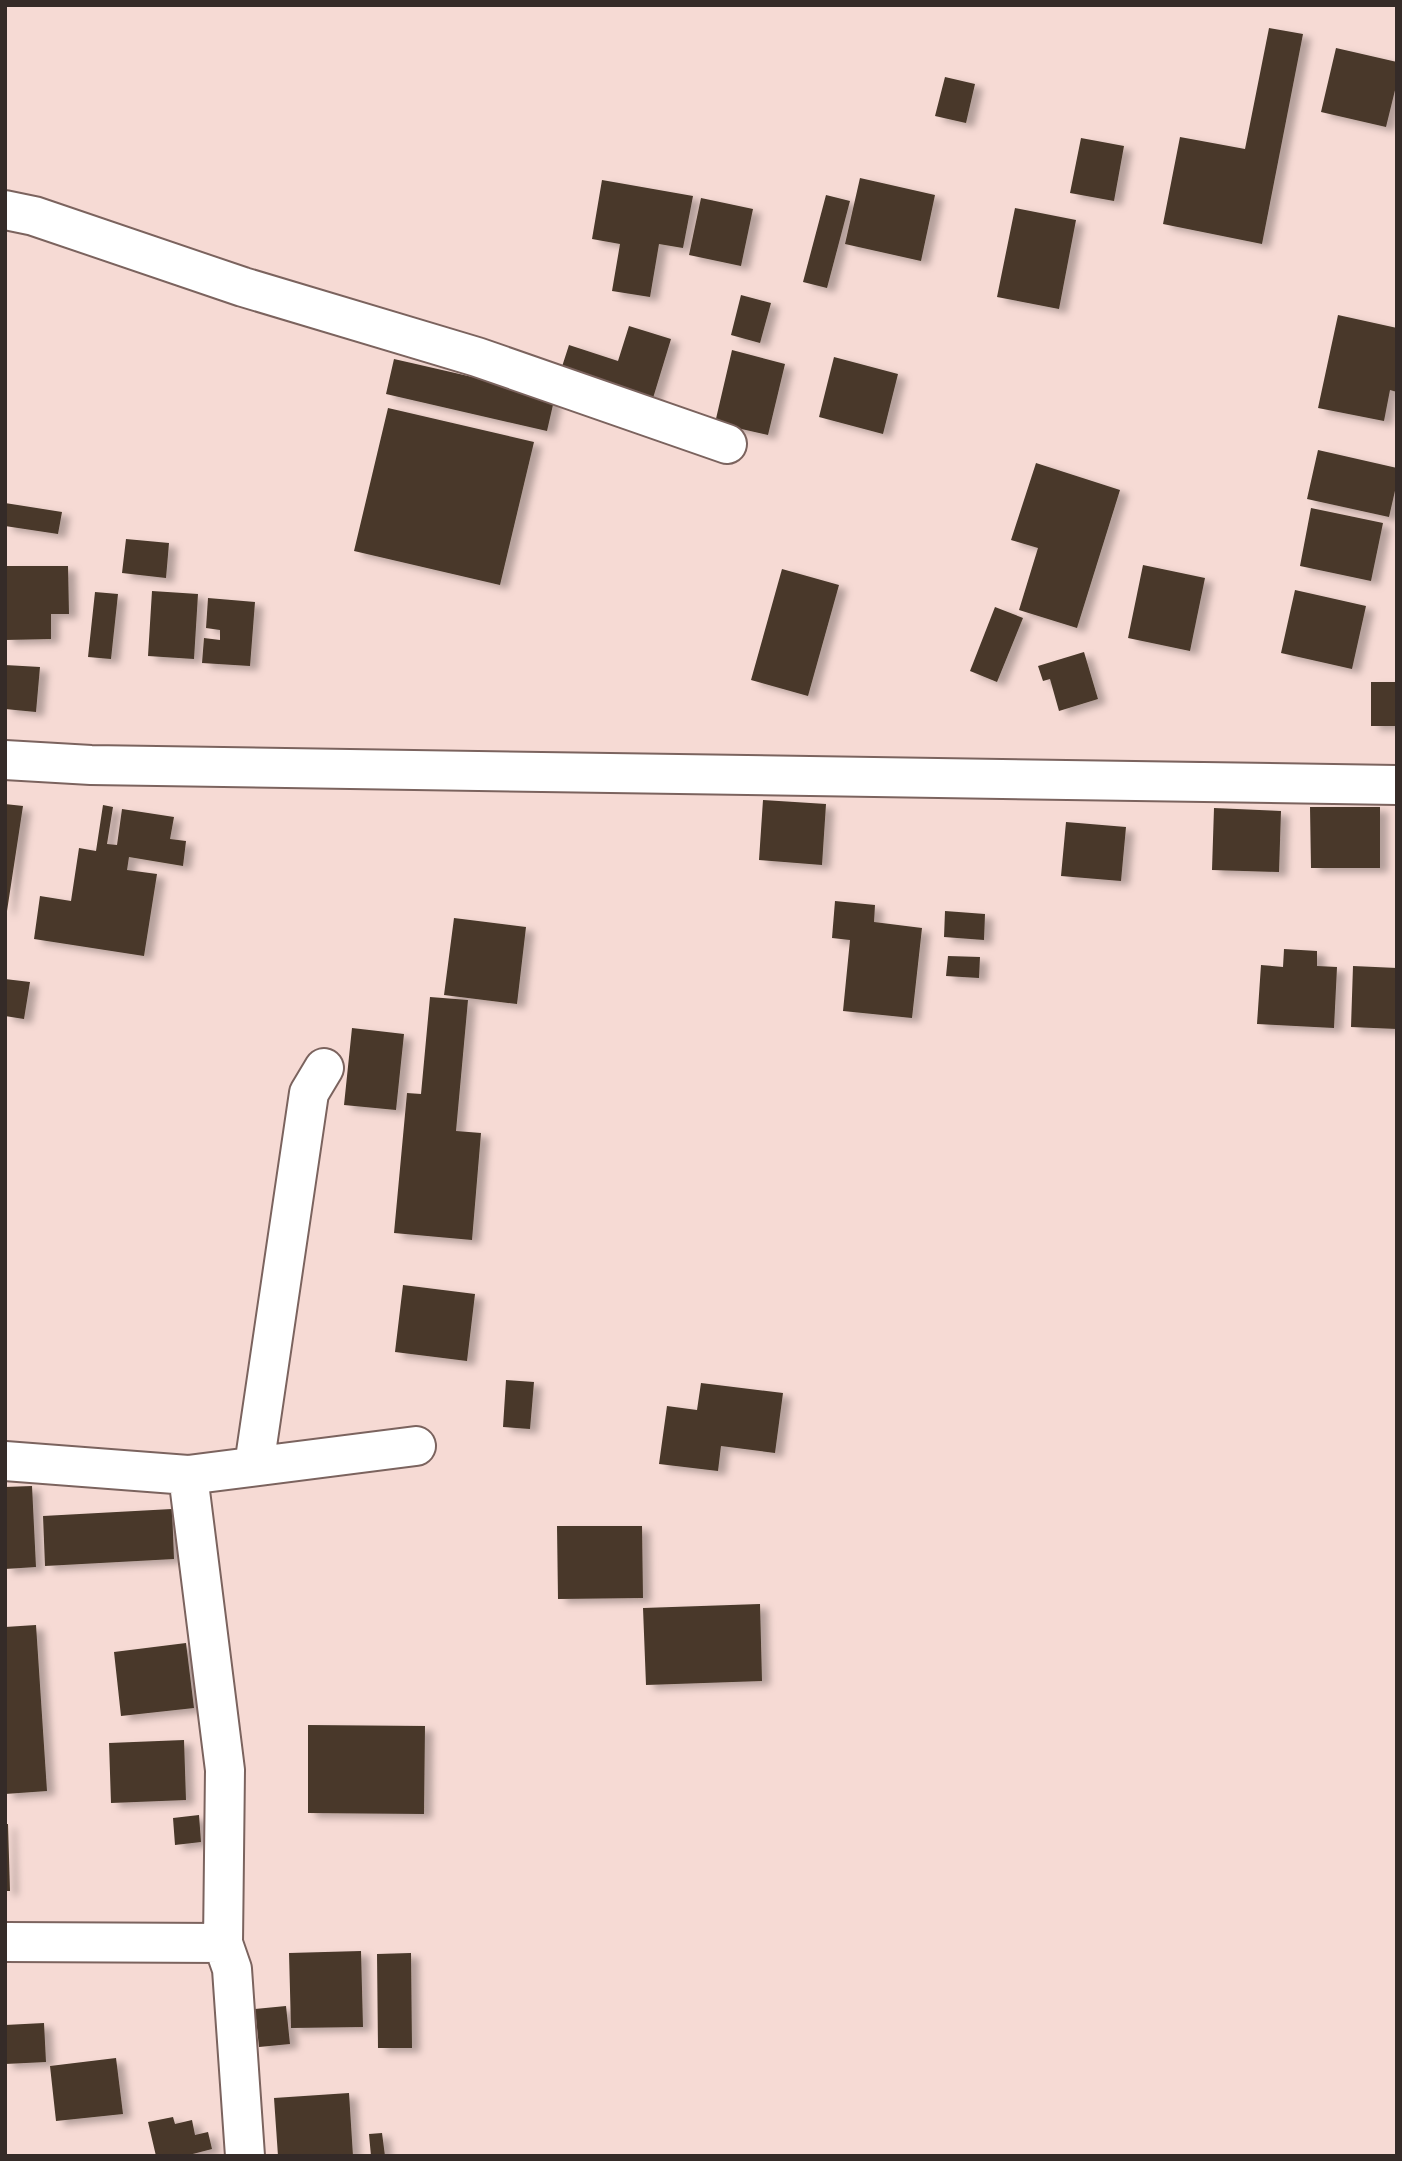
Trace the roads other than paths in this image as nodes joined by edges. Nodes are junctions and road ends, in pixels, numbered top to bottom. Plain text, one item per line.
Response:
1 (5, 210) edge
2 (727, 444) dead end
3 (5, 760) edge
4 (1397, 785) edge
5 (324, 1068) dead end
6 (416, 1446) dead end
7 (5, 1461) edge
8 (254, 1466) junction
9 (188, 1475) junction
10 (5, 1942) edge
11 (223, 1943) junction
12 (245, 2156) edge

1 - 2 street
3 - 4 street
5 - 8 street
6 - 8 street
7 - 9 street
8 - 9 street
9 - 11 street
10 - 11 street
11 - 12 street

